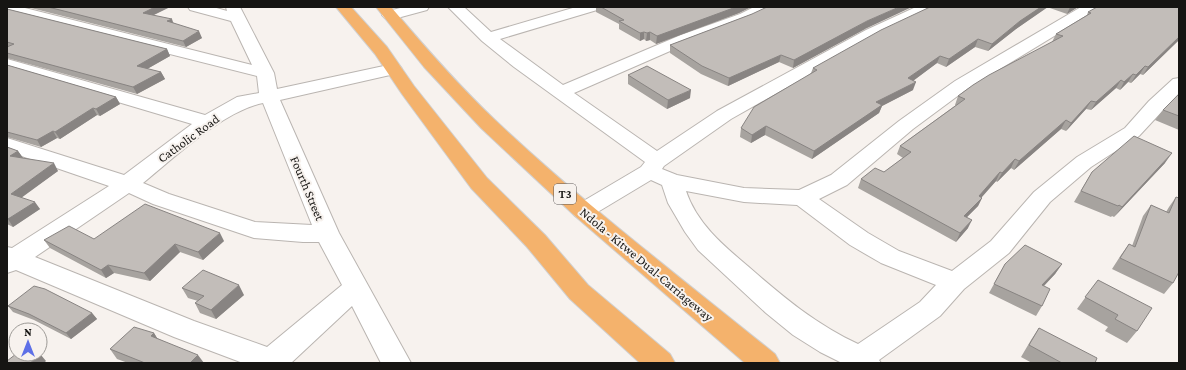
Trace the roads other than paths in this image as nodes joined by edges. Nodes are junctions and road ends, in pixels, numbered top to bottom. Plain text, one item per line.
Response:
1 (195, 7) edge
2 (343, 7) edge
3 (422, 7) edge
4 (455, 7) edge
5 (592, 7) edge
6 (766, 7) edge
7 (928, 7) edge
8 (1092, 7) edge
9 (7, 8) edge
10 (386, 11) edge
11 (235, 12) edge
12 (488, 38) junction
13 (7, 64) edge
14 (393, 69) junction
15 (265, 73) junction
16 (1179, 83) edge
17 (562, 92) junction
18 (269, 96) junction
19 (207, 122) junction
20 (7, 144) edge
21 (653, 166) junction
22 (672, 181) junction
23 (127, 184) junction
24 (802, 198) junction
25 (583, 211) junction
26 (328, 233) junction
27 (9, 260) edge
28 (955, 282) junction
29 (356, 288) junction
30 (865, 361) edge
31 (274, 362) edge
32 (396, 363) edge
33 (660, 363) edge
34 (765, 363) edge

1 - 11 street
2 - 14 highway
3 - 10 street
4 - 12 street
5 - 12 street
6 - 17 street
7 - 21 street
8 - 24 street
9 - 15 street
10 - 25 highway, Ndola - Kitwe Dual-Carriageway / T3
11 - 15 street, Fourth Street
12 - 17 street
13 - 19 street
14 - 18 street, Catholic Road
14 - 33 highway
15 - 18 street, Fourth Street
16 - 28 street
17 - 21 street
18 - 19 street, Catholic Road
18 - 26 street, Fourth Street
19 - 23 street, Catholic Road
20 - 23 street
21 - 22 street
21 - 25 street
22 - 24 street
22 - 30 street
23 - 26 street
23 - 27 street, Catholic Road
24 - 28 street
25 - 34 highway, Ndola - Kitwe Dual-Carriageway / T3
26 - 29 street, Fourth Street
27 - 31 street
28 - 30 street
29 - 31 street
29 - 32 street, Fourth Street

